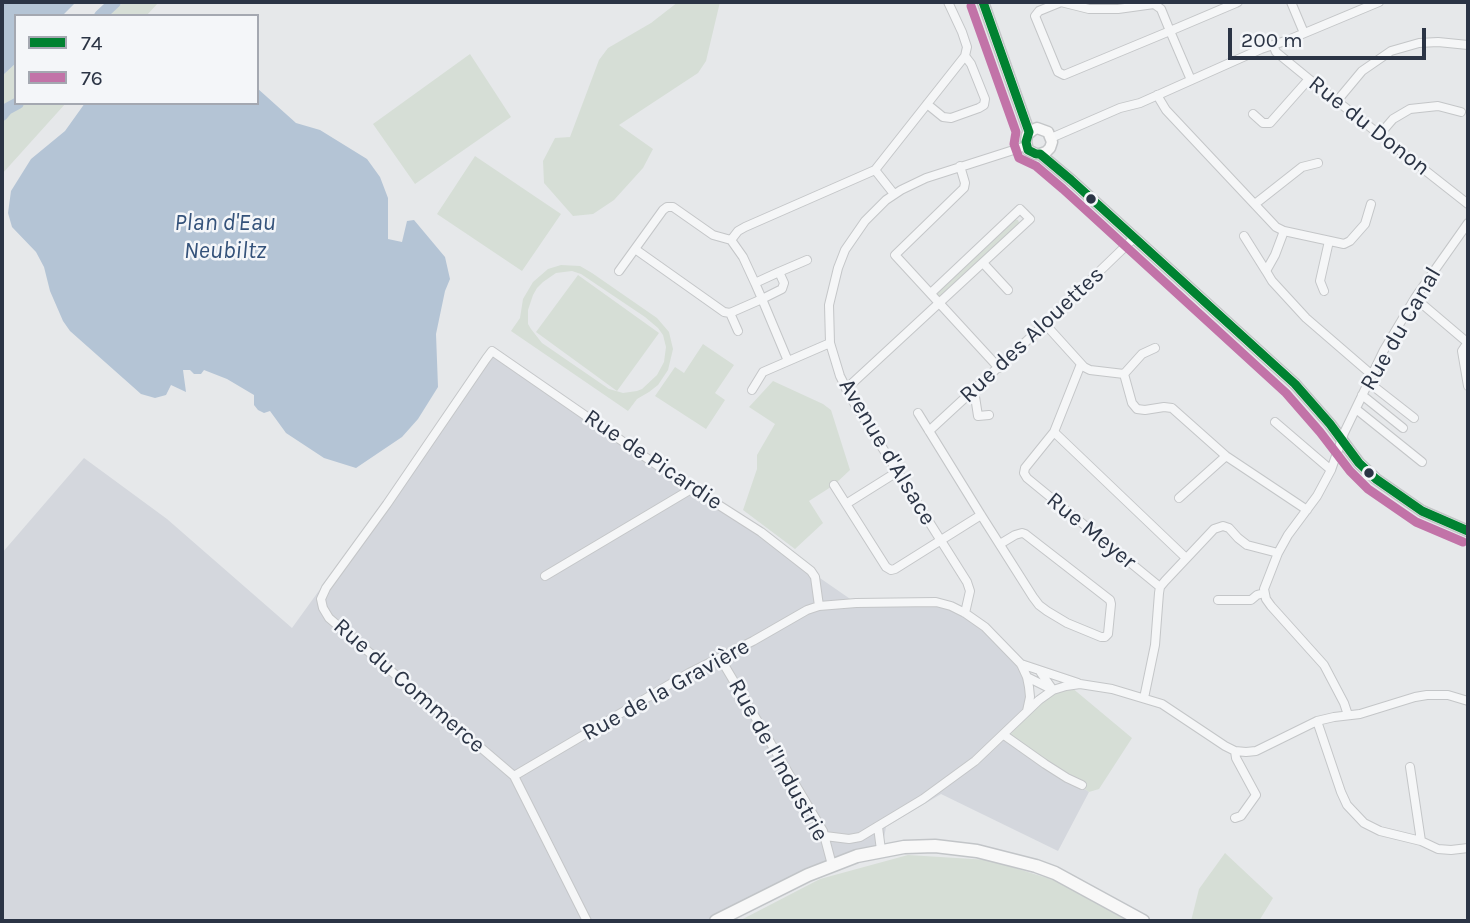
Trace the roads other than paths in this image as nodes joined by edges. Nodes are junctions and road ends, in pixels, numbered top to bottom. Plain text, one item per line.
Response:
1 (948, 2) edge
2 (983, 2) edge
3 (990, 2) edge
4 (1238, 2) edge
5 (1290, 2) edge
6 (1379, 2) edge
7 (1170, 31) junction
8 (1304, 33) junction
9 (1468, 45) edge
10 (1273, 46) junction
11 (965, 56) junction
12 (1309, 79) junction
13 (1191, 80) junction
14 (1157, 95) junction
15 (1337, 101) junction
16 (927, 104) junction
17 (1461, 112) dead end
18 (1253, 114) dead end
19 (1033, 130) junction
20 (1380, 134) junction
21 (1026, 146) junction
22 (1047, 147) junction
23 (1318, 163) dead end
24 (960, 166) junction
25 (875, 170) junction
26 (894, 194) junction
27 (1255, 204) junction
28 (1371, 204) dead end
29 (1468, 204) edge
30 (1468, 223) edge
31 (1284, 231) junction
32 (1244, 236) dead end
33 (1134, 238) junction
34 (731, 240) junction
35 (1329, 242) junction
36 (635, 249) junction
37 (807, 260) dead end
38 (983, 263) junction
39 (619, 271) dead end
40 (1266, 271) junction
41 (779, 272) junction
42 (755, 283) junction
43 (1008, 290) dead end
44 (1324, 292) dead end
45 (931, 293) junction
46 (1415, 298) junction
47 (762, 299) junction
48 (940, 303) junction
49 (730, 313) junction
50 (1045, 324) junction
51 (738, 331) dead end
52 (830, 343) junction
53 (1468, 343) edge
54 (1155, 348) dead end
55 (492, 351) joint
56 (788, 361) junction
57 (1081, 364) junction
58 (999, 368) junction
59 (1124, 373) junction
60 (1370, 379) junction
61 (1468, 386) edge
62 (846, 389) junction
63 (752, 390) dead end
64 (974, 390) junction
65 (1362, 395) junction
66 (1356, 409) junction
67 (918, 413) dead end
68 (989, 415) dead end
69 (1414, 418) dead end
70 (1275, 422) dead end
71 (1403, 428) dead end
72 (929, 430) junction
73 (1055, 432) junction
74 (1342, 440) junction
75 (1226, 456) junction
76 (1422, 462) dead end
77 (1331, 470) junction
78 (897, 472) junction
79 (834, 485) dead end
80 (693, 488) junction
81 (1179, 498) dead end
82 (846, 504) junction
83 (1307, 510) junction
84 (981, 515) junction
85 (1468, 531) edge
86 (940, 540) junction
87 (1000, 544) junction
88 (1278, 553) junction
89 (1186, 558) junction
90 (545, 576) dead end
91 (1160, 587) junction
92 (1264, 593) junction
93 (1218, 600) dead end
94 (819, 606) junction
95 (965, 613) junction
96 (720, 658) junction
97 (1021, 664) junction
98 (1038, 670) junction
99 (1027, 677) junction
100 (1080, 684) junction
101 (1053, 690) junction
102 (1144, 698) junction
103 (1468, 701) edge
104 (1027, 711) junction
105 (1348, 715) junction
106 (1317, 721) junction
107 (1004, 735) junction
108 (1235, 751) junction
109 (1410, 767) dead end
110 (514, 776) junction
111 (1082, 785) dead end
112 (1235, 817) dead end
113 (878, 827) junction
114 (825, 836) junction
115 (1421, 841) junction
116 (1468, 848) edge
117 (881, 850) junction
118 (832, 865) junction
119 (587, 921) edge
120 (716, 921) edge
121 (1143, 921) edge

1 - 11 street
2 - 19 main road
3 - 19 main road
4 - 7 street
5 - 8 street
6 - 8 street
7 - 7 street
7 - 13 street
8 - 10 street
9 - 15 street
10 - 12 street, Rue du Donon
10 - 13 street
11 - 16 street
11 - 16 street
12 - 15 street, Rue du Donon
12 - 18 street
13 - 14 street
14 - 22 street
14 - 27 street
15 - 20 street, Rue du Donon
16 - 25 street
17 - 20 street
19 - 21 main road
19 - 22 main road
20 - 29 street, Rue du Donon
21 - 22 main road
21 - 24 street, Avenue d'Alsace
22 - 33 main road
23 - 27 street
24 - 26 street, Avenue d'Alsace
24 - 45 street
25 - 26 street
25 - 34 street
26 - 52 street, Avenue d'Alsace
27 - 31 street
28 - 35 street
30 - 46 street, Rue du Canal
31 - 35 street
31 - 40 street
32 - 40 street
33 - 50 street, Rue des Alouettes
33 - 74 main road
34 - 36 street
34 - 42 street
35 - 44 street
36 - 39 street
36 - 49 street
37 - 41 street
38 - 43 street
38 - 45 street
38 - 48 street
40 - 60 street
41 - 42 street
41 - 47 street
42 - 47 street
45 - 48 street
46 - 53 street
46 - 60 street, Rue du Canal
47 - 49 street
47 - 56 street
48 - 58 street
48 - 62 street
49 - 51 street
50 - 57 street
50 - 58 street, Rue des Alouettes
52 - 56 street
52 - 62 street, Avenue d'Alsace
53 - 61 street
54 - 59 street
55 - 80 street, Rue de Picardie
55 - 110 street, Rue du Commerce
56 - 63 street
57 - 59 street
57 - 73 street
58 - 64 street, Rue des Alouettes
59 - 75 street
60 - 65 street, Rue du Canal
60 - 69 street
62 - 78 street, Avenue d'Alsace
64 - 68 street
64 - 72 street, Rue des Alouettes
65 - 66 street, Rue du Canal
65 - 71 street
66 - 74 street, Rue du Canal
66 - 76 street
67 - 72 street
70 - 77 street
72 - 84 street
73 - 89 street
73 - 91 street, Rue Meyer
74 - 77 street, Rue du Canal
74 - 85 main road
75 - 81 street
75 - 83 street
77 - 83 street, Rue du Canal
78 - 82 street
78 - 86 street, Avenue d'Alsace
79 - 82 street
80 - 90 street
80 - 94 street, Rue de Picardie
82 - 86 street
83 - 88 street, Rue du Canal
84 - 86 street
84 - 87 street
86 - 95 street, Avenue d'Alsace
87 - 87 street
88 - 89 street
88 - 92 street, Rue du Canal
89 - 91 street
91 - 102 street
92 - 93 street
92 - 105 street
94 - 95 street, Rue de la Gravière
94 - 96 street, Rue de la Gravière
95 - 97 street
96 - 110 street, Rue de la Gravière
96 - 114 street, Rue de l'Industrie
97 - 98 street
97 - 99 street
98 - 100 street
98 - 101 street
99 - 101 street
99 - 104 street
100 - 101 street
100 - 102 street
101 - 104 street
102 - 108 street
103 - 105 street
104 - 107 street
105 - 106 street
106 - 108 street
106 - 115 street
107 - 111 street
107 - 113 street
108 - 112 street
109 - 115 street
110 - 119 street, Rue du Commerce
113 - 114 street
113 - 117 street
114 - 118 street, Rue de l'Industrie
115 - 116 street
117 - 118 main road
117 - 121 main road
118 - 120 main road

